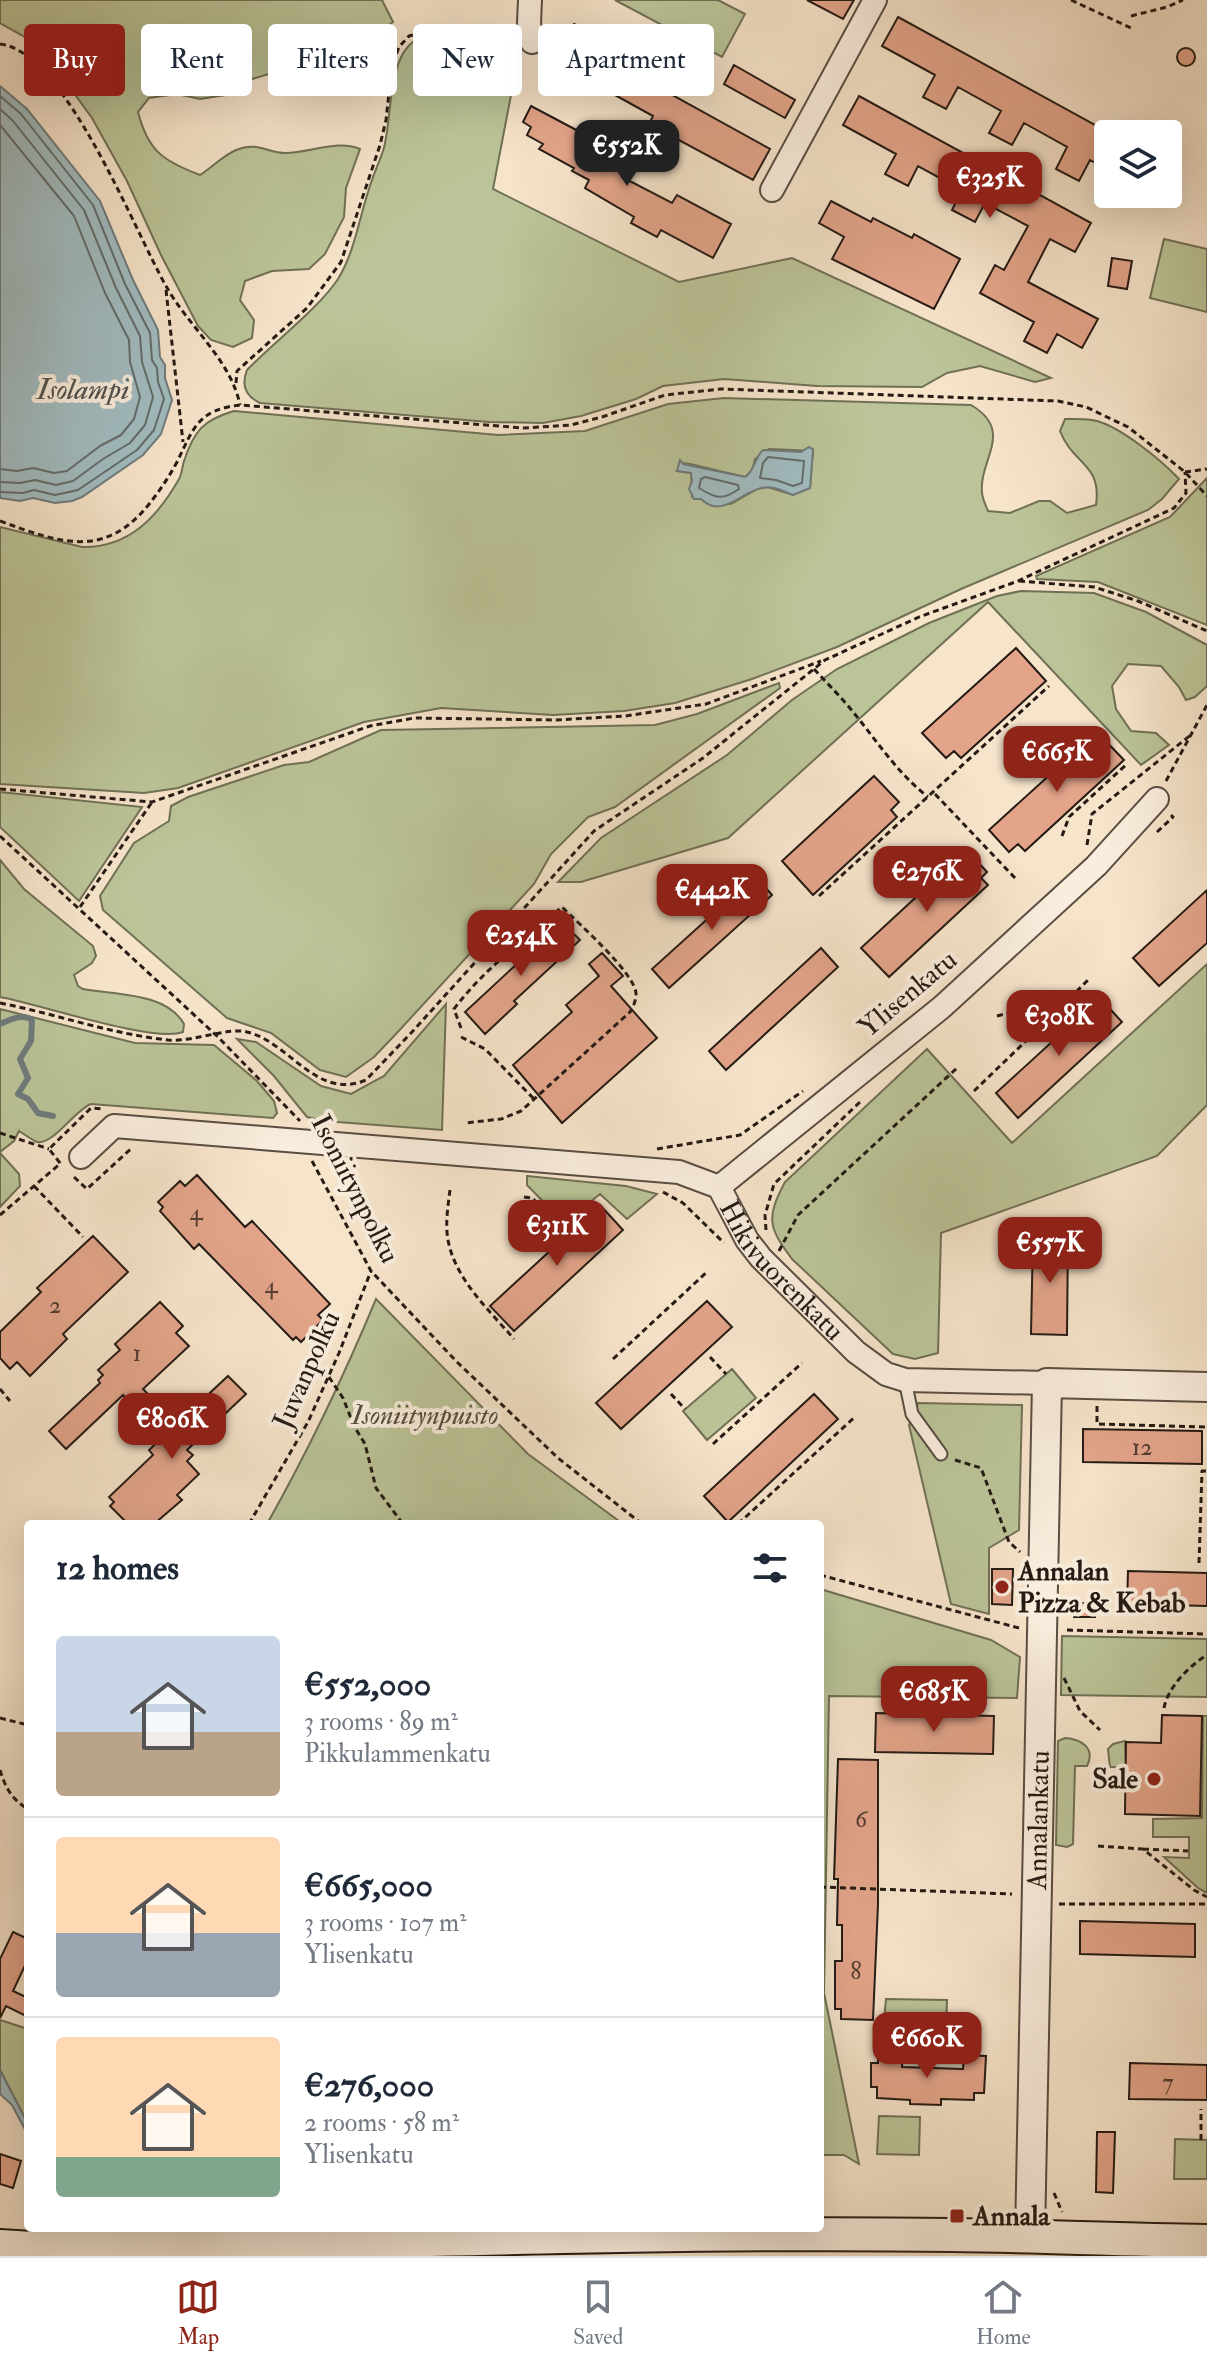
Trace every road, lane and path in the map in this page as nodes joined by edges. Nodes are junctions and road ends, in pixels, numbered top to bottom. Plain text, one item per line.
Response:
1 (530, 0) edge
2 (875, 0) edge
3 (1071, 0) edge
4 (1183, 0) edge
5 (1131, 16) dead end
6 (1133, 29) dead end
7 (532, 42) joint
8 (0, 44) edge
9 (772, 190) dead end
10 (166, 287) junction
11 (236, 383) junction
12 (240, 405) junction
13 (184, 444) junction
14 (1207, 469) edge
15 (1185, 472) junction
16 (1207, 496) edge
17 (0, 521) edge
18 (1018, 581) junction
19 (1207, 631) edge
20 (825, 660) junction
21 (814, 669) junction
22 (1049, 686) dead end
23 (1207, 705) edge
24 (1192, 734) junction
25 (1127, 764) dead end
26 (1138, 776) junction
27 (0, 789) edge
28 (934, 793) junction
29 (928, 797) junction
30 (1157, 799) junction
31 (152, 802) junction
32 (0, 836) edge
33 (1062, 836) dead end
34 (1150, 838) dead end
35 (1085, 855) dead end
36 (1015, 878) dead end
37 (819, 896) dead end
38 (80, 907) junction
39 (1089, 979) dead end
40 (0, 1003) edge
41 (1054, 1014) junction
42 (997, 1016) dead end
43 (461, 1028) dead end
44 (217, 1036) junction
45 (461, 1037) dead end
46 (957, 1068) dead end
47 (813, 1084) dead end
48 (974, 1091) dead end
49 (866, 1096) dead end
50 (534, 1099) junction
51 (106, 1110) dead end
52 (465, 1123) dead end
53 (290, 1125) dead end
54 (0, 1133) edge
55 (138, 1142) dead end
56 (49, 1149) junction
57 (655, 1149) dead end
58 (323, 1157) dead end
59 (70, 1160) junction
60 (34, 1186) junction
61 (719, 1187) junction
62 (450, 1190) dead end
63 (658, 1190) dead end
64 (524, 1197) dead end
65 (0, 1215) edge
66 (565, 1230) dead end
67 (767, 1234) dead end
68 (83, 1237) dead end
69 (725, 1244) dead end
70 (772, 1244) dead end
71 (371, 1271) junction
72 (708, 1271) dead end
73 (514, 1339) dead end
74 (710, 1357) dead end
75 (613, 1359) dead end
76 (802, 1363) dead end
77 (726, 1374) dead end
78 (329, 1377) junction
79 (905, 1380) junction
80 (1047, 1383) junction
81 (1207, 1387) edge
82 (0, 1389) edge
83 (671, 1394) dead end
84 (1097, 1399) dead end
85 (10, 1401) dead end
86 (685, 1409) dead end
87 (856, 1416) dead end
88 (1207, 1427) edge
89 (713, 1444) dead end
90 (941, 1454) joint
91 (1207, 1471) edge
92 (251, 1520) edge
93 (400, 1520) edge
94 (637, 1520) edge
95 (742, 1520) edge
96 (1028, 1560) dead end
97 (1199, 1563) dead end
98 (824, 1576) edge
99 (1042, 1630) junction
100 (1207, 1634) edge
101 (1207, 1655) edge
102 (1061, 1670) dead end
103 (1164, 1708) dead end
104 (0, 1718) edge
105 (24, 1724) edge
106 (1100, 1730) dead end
107 (0, 1770) edge
108 (24, 1807) edge
109 (1098, 1846) dead end
110 (1143, 1849) junction
111 (1188, 1851) dead end
112 (824, 1887) edge
113 (1207, 1897) edge
114 (1029, 1899) junction
115 (1207, 1904) edge
116 (1201, 2109) dead end
117 (1201, 2140) dead end
118 (566, 2232) edge
119 (1207, 2241) edge
120 (0, 2246) edge
121 (1034, 2246) edge

1 - 7 street
2 - 9 street
3 - 6 path
4 - 5 path
7 - 11 path
8 - 10 path
10 - 11 path
10 - 13 path
11 - 12 path
12 - 13 path
12 - 15 path
13 - 17 path
14 - 15 path
15 - 16 path
15 - 18 path
18 - 19 path
18 - 20 path
20 - 21 path
20 - 31 path
21 - 29 path
21 - 44 path
22 - 28 path
23 - 24 path
24 - 26 path
24 - 30 path
25 - 33 path
26 - 30 path
26 - 35 path
27 - 31 path
28 - 29 path
28 - 36 path
29 - 37 path
30 - 34 path
30 - 61 street, Ylisenkatu
31 - 38 path
32 - 38 path, Isoniitynpolku
38 - 44 path, Isoniitynpolku
39 - 41 path
40 - 44 path
41 - 42 path
41 - 48 path
43 - 50 path
44 - 53 path, Isoniitynpolku
45 - 50 path
46 - 70 path
47 - 57 path
49 - 67 path
50 - 52 path
51 - 56 path
54 - 56 path
55 - 59 path
56 - 59 path
58 - 71 path, Isoniitynpolku
59 - 60 path
59 - 61 street, Hikivuorenkatu
60 - 65 path
60 - 68 path
61 - 79 street, Hikivuorenkatu
62 - 73 path
63 - 69 path
64 - 66 path
71 - 78 path, Juvanpolku
71 - 94 path, Isoniitynpolku
72 - 75 path
74 - 77 path
76 - 89 path
78 - 92 path, Juvanpolku
78 - 93 path
79 - 80 street, Hikivuorenkatu
79 - 90 lane
80 - 81 street, Hikivuorenkatu
80 - 99 street, Annalankatu
82 - 85 path
83 - 86 path
84 - 88 path
87 - 95 path
90 - 96 path
91 - 97 path
98 - 99 path
99 - 100 path
99 - 114 street, Annalankatu
101 - 103 path
102 - 106 path
104 - 105 path
107 - 108 path
109 - 110 path
110 - 111 path
110 - 113 path
112 - 114 path
114 - 115 path
114 - 121 street, Annalankatu
116 - 117 path
118 - 120 main road, bridge
118 - 121 main road
119 - 121 main road

